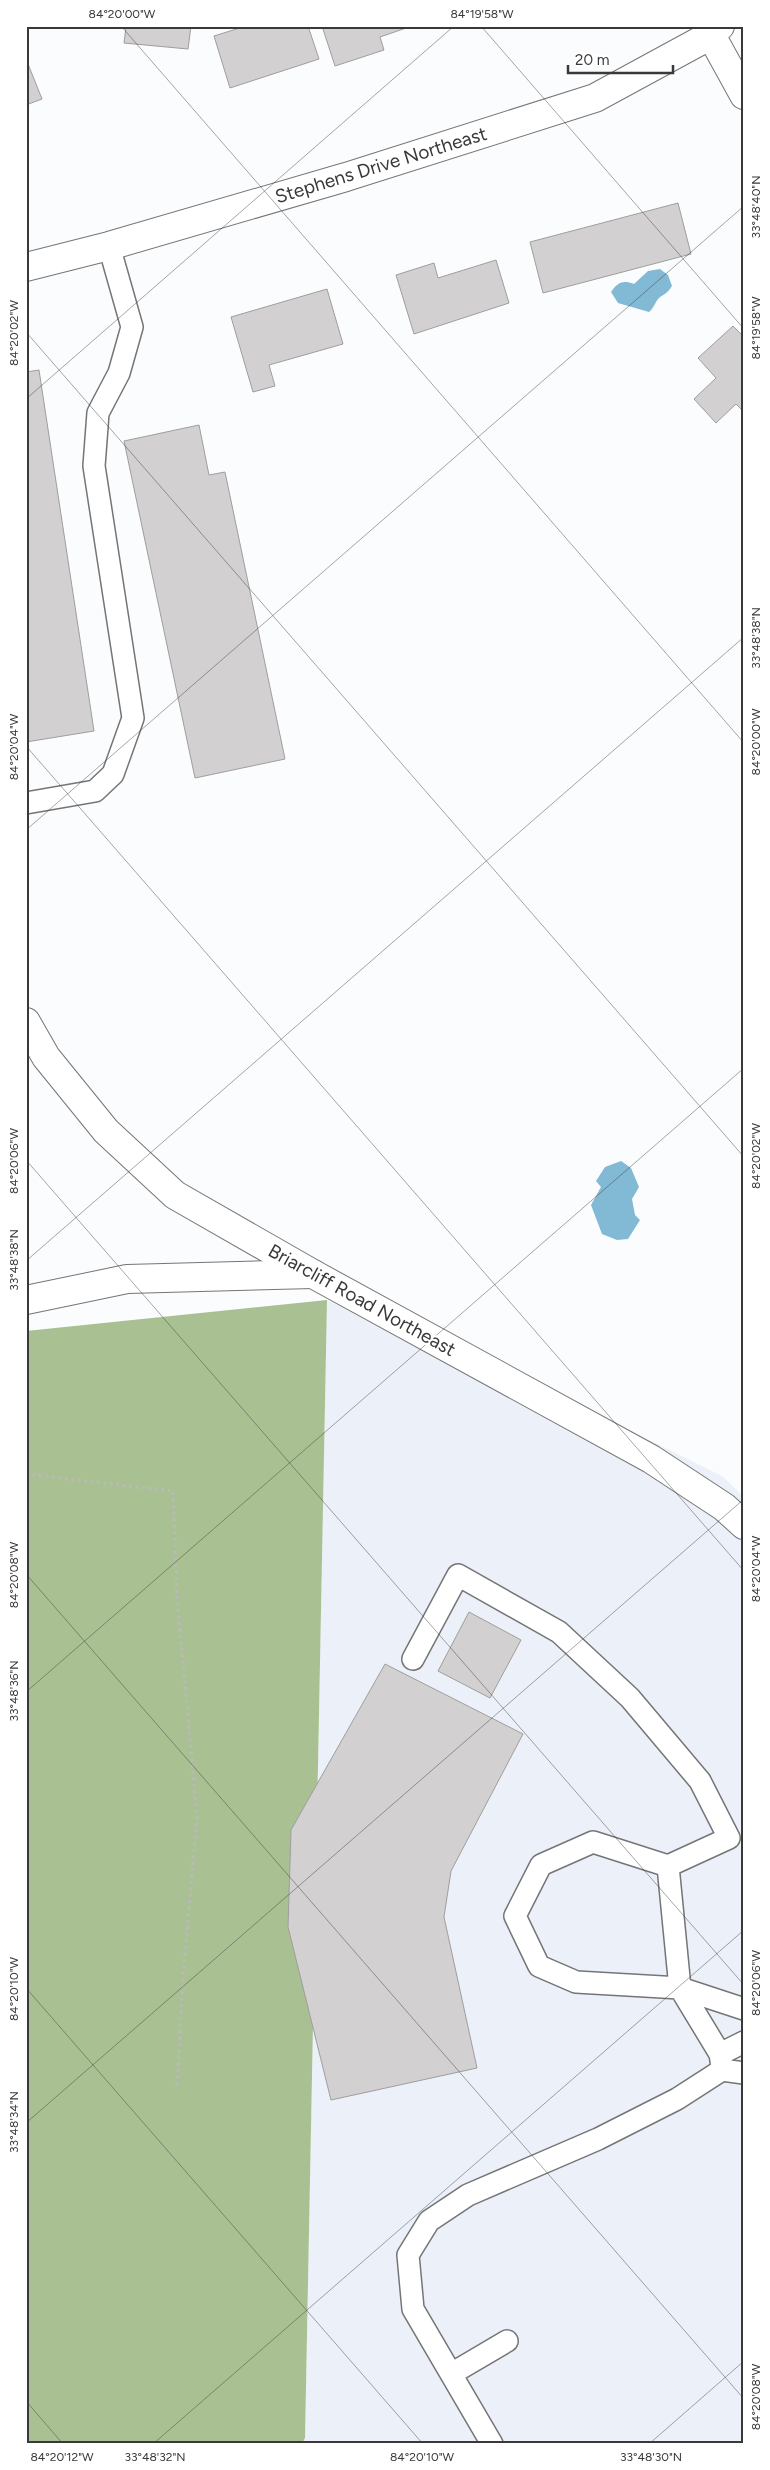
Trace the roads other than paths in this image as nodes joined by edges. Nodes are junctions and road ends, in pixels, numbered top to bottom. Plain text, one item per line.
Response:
1 (716, 30) edge
2 (744, 95) edge
3 (108, 246) junction
4 (26, 267) edge
5 (26, 803) edge
6 (26, 1022) edge
7 (313, 1274) junction
8 (26, 1300) edge
9 (744, 1525) edge
10 (413, 1659) dead end
11 (668, 1866) junction
12 (680, 1988) junction
13 (744, 2009) edge
14 (744, 2042) edge
15 (721, 2062) junction
16 (744, 2073) edge
17 (508, 2340) dead end
18 (452, 2374) junction
19 (492, 2444) edge

1 - 2 street
1 - 3 street, Stephens Drive Northeast
3 - 4 street, Stephens Drive Northeast
3 - 5 lane
6 - 7 street, Briarcliff Road Northeast
7 - 8 street
7 - 9 street, Briarcliff Road Northeast
10 - 11 lane
11 - 12 lane
11 - 12 lane
12 - 13 lane
12 - 15 lane
14 - 15 lane
15 - 16 lane
15 - 18 lane
17 - 18 lane
18 - 19 lane

